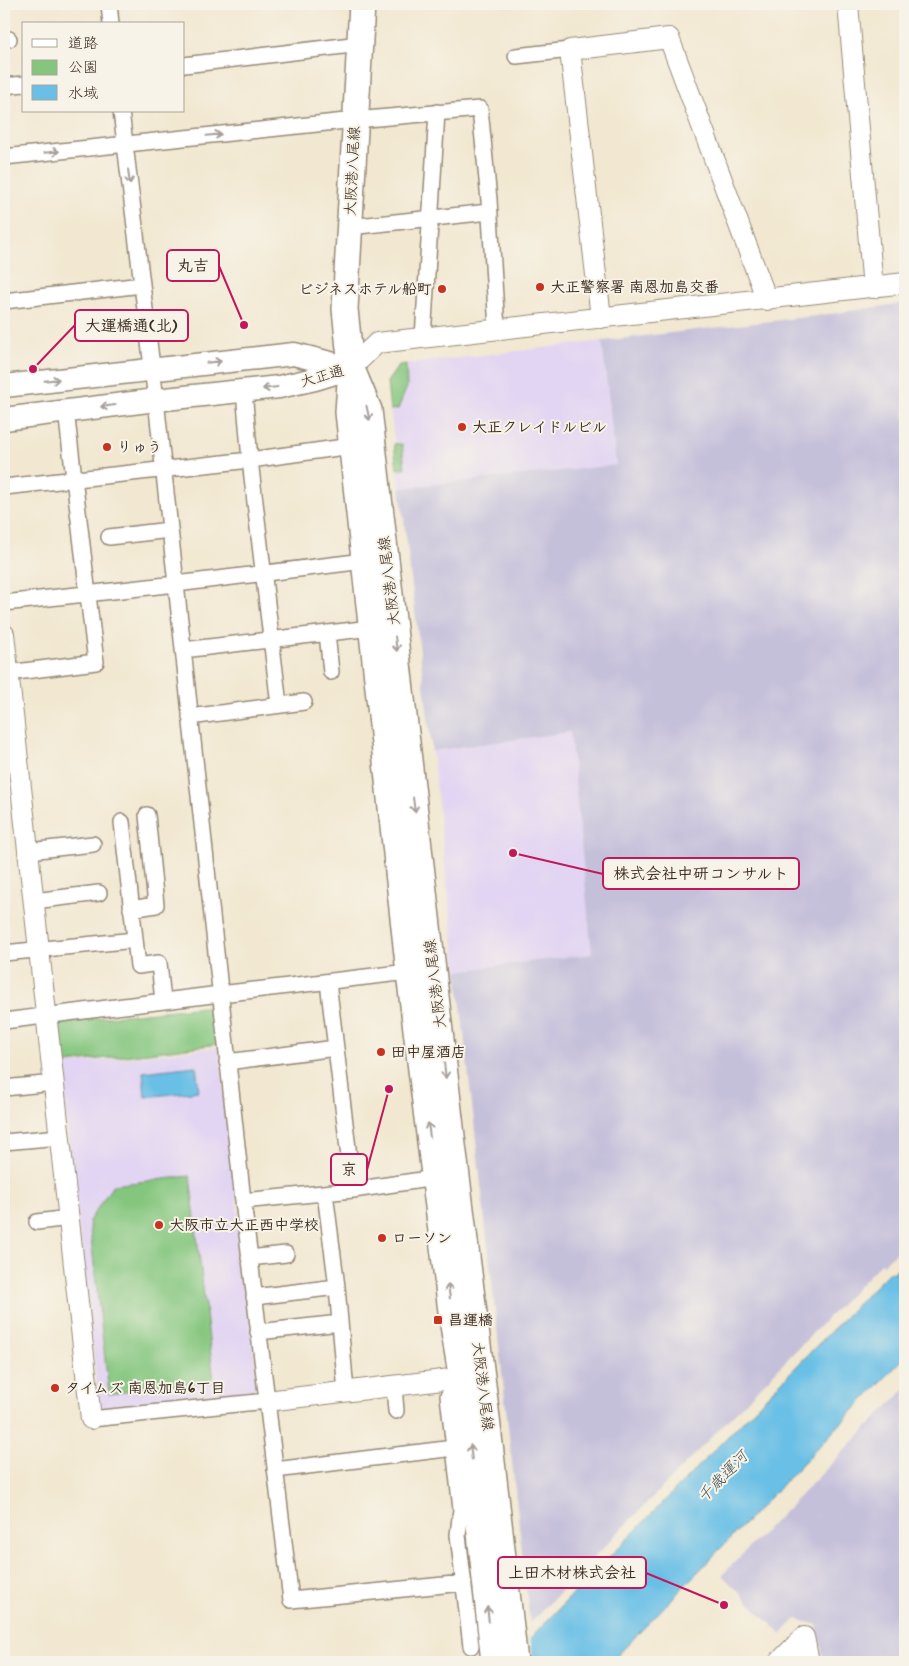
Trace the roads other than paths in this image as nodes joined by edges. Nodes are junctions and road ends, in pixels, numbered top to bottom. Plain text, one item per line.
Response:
1 (109, 4) edge
2 (362, 4) edge
3 (848, 4) edge
4 (112, 22) edge
5 (360, 44) junction
6 (570, 50) junction
7 (516, 56) dead end
8 (185, 65) edge
9 (22, 84) edge
10 (4, 86) edge
11 (121, 112) edge
12 (437, 112) junction
13 (355, 120) junction
14 (125, 144) junction
15 (4, 157) edge
16 (489, 212) junction
17 (430, 218) junction
18 (348, 227) junction
19 (905, 283) edge
20 (142, 285) junction
21 (872, 288) junction
22 (767, 300) junction
23 (4, 301) edge
24 (601, 318) junction
25 (497, 329) junction
26 (423, 338) junction
27 (351, 368) junction
28 (152, 369) junction
29 (4, 386) edge
30 (244, 392) junction
31 (156, 400) junction
32 (66, 411) junction
33 (4, 418) edge
34 (352, 446) junction
35 (250, 460) junction
36 (163, 468) junction
37 (76, 478) junction
38 (4, 487) edge
39 (170, 530) junction
40 (109, 537) dead end
41 (364, 561) junction
42 (263, 574) junction
43 (176, 584) junction
44 (89, 594) junction
45 (4, 603) edge
46 (371, 628) junction
47 (326, 633) junction
48 (4, 634) edge
49 (271, 640) junction
50 (183, 650) junction
51 (332, 672) dead end
52 (8, 673) junction
53 (304, 702) dead end
54 (279, 705) junction
55 (190, 716) junction
56 (147, 815) dead end
57 (122, 822) dead end
58 (93, 844) dead end
59 (28, 851) junction
60 (99, 893) dead end
61 (34, 901) junction
62 (132, 909) junction
63 (135, 940) junction
64 (40, 949) junction
65 (4, 953) edge
66 (433, 969) junction
67 (409, 973) junction
68 (328, 982) junction
69 (220, 994) junction
70 (163, 1001) junction
71 (46, 1016) junction
72 (4, 1021) edge
73 (336, 1048) junction
74 (227, 1062) junction
75 (54, 1083) junction
76 (4, 1088) edge
77 (60, 1137) junction
78 (4, 1142) edge
79 (446, 1176) junction
80 (354, 1190) junction
81 (325, 1193) junction
82 (242, 1201) junction
83 (69, 1218) junction
84 (37, 1222) dead end
85 (286, 1254) dead end
86 (249, 1258) junction
87 (337, 1286) junction
88 (254, 1297) junction
89 (340, 1322) junction
90 (258, 1332) junction
91 (472, 1377) junction
92 (394, 1386) junction
93 (346, 1392) junction
94 (267, 1401) junction
95 (396, 1411) dead end
96 (91, 1419) joint
97 (454, 1448) junction
98 (275, 1470) junction
99 (464, 1583) junction
100 (471, 1646) dead end
101 (514, 1653) edge
102 (494, 1662) edge
103 (779, 1662) edge
104 (809, 1662) edge

1 - 4 street
2 - 5 main road, 大阪港八尾線
3 - 21 street
5 - 8 street
5 - 13 main road, 大阪港八尾線
6 - 7 street
6 - 22 street
6 - 24 street
9 - 10 street
11 - 14 street
12 - 13 street
12 - 16 street
12 - 17 street
14 -> 13 street
13 - 18 main road, 大阪港八尾線
15 -> 14 street
14 -> 20 street
16 - 17 street
16 - 25 street
17 - 18 street
17 - 26 street
18 - 27 main road, 大阪港八尾線
19 - 21 street
20 - 23 street
20 - 28 street
21 - 22 street
22 - 24 street
24 - 25 street
25 - 26 street
26 - 27 street
28 -> 27 main road, 大正通
27 -> 30 main road, 大正通
27 - 34 main road, 大阪港八尾線
27 -> 66 main road, 大阪港八尾線
29 -> 28 main road, 大正通
28 - 31 street
30 - 31 main road, 大正通
30 - 35 street
31 -> 32 main road, 大正通
31 - 36 street
32 - 33 main road, 大正通
32 - 37 street
34 - 35 street
34 - 41 main road, 大阪港八尾線
35 - 36 street
35 - 42 street
36 - 37 street
36 - 39 street
37 - 38 street
37 - 44 street
39 - 40 street
39 - 43 street
41 - 42 street
41 - 46 main road, 大阪港八尾線
42 - 43 street
42 - 49 street
43 - 44 street
43 - 50 street
44 - 45 street
44 - 52 street
46 - 47 street
46 - 67 main road, 大阪港八尾線
47 - 49 street
47 - 51 street
48 - 52 street
49 - 50 street
49 - 54 street
50 - 55 street
52 - 59 street
53 - 54 street
54 - 55 street
55 - 69 street
56 - 62 street
57 - 62 street
58 - 59 street
59 - 61 street
60 - 61 street
61 - 64 street
62 - 63 street
63 - 64 street
63 - 70 street
64 - 65 street
64 - 71 street
66 - 67 street
66 -> 79 main road, 大阪港八尾線
67 - 68 street
79 -> 67 main road, 大阪港八尾線
68 - 69 street
68 - 73 street
69 - 70 street
69 - 74 street
70 - 71 street
71 - 72 street
71 - 75 street
73 - 74 street
73 - 80 street
74 - 82 street
75 - 76 street
75 - 77 street
77 - 78 street
77 - 83 street
79 - 80 street
79 - 91 main road, 大阪港八尾線
80 - 81 street
81 - 82 street
81 - 87 street
82 - 86 street
83 - 84 street
83 - 96 street
85 - 86 street
86 - 88 street
87 - 88 street
87 - 89 street
88 - 90 street
89 - 90 street
89 - 93 street
90 - 94 street
91 - 92 street
91 - 97 street
91 - 101 main road, 大阪港八尾線
102 -> 91 main road, 大阪港八尾線
92 - 93 street
92 - 95 street
93 - 94 street
94 - 96 street
94 - 98 street
97 - 98 street
97 - 99 street
98 - 99 street
99 - 100 street
103 - 104 street

